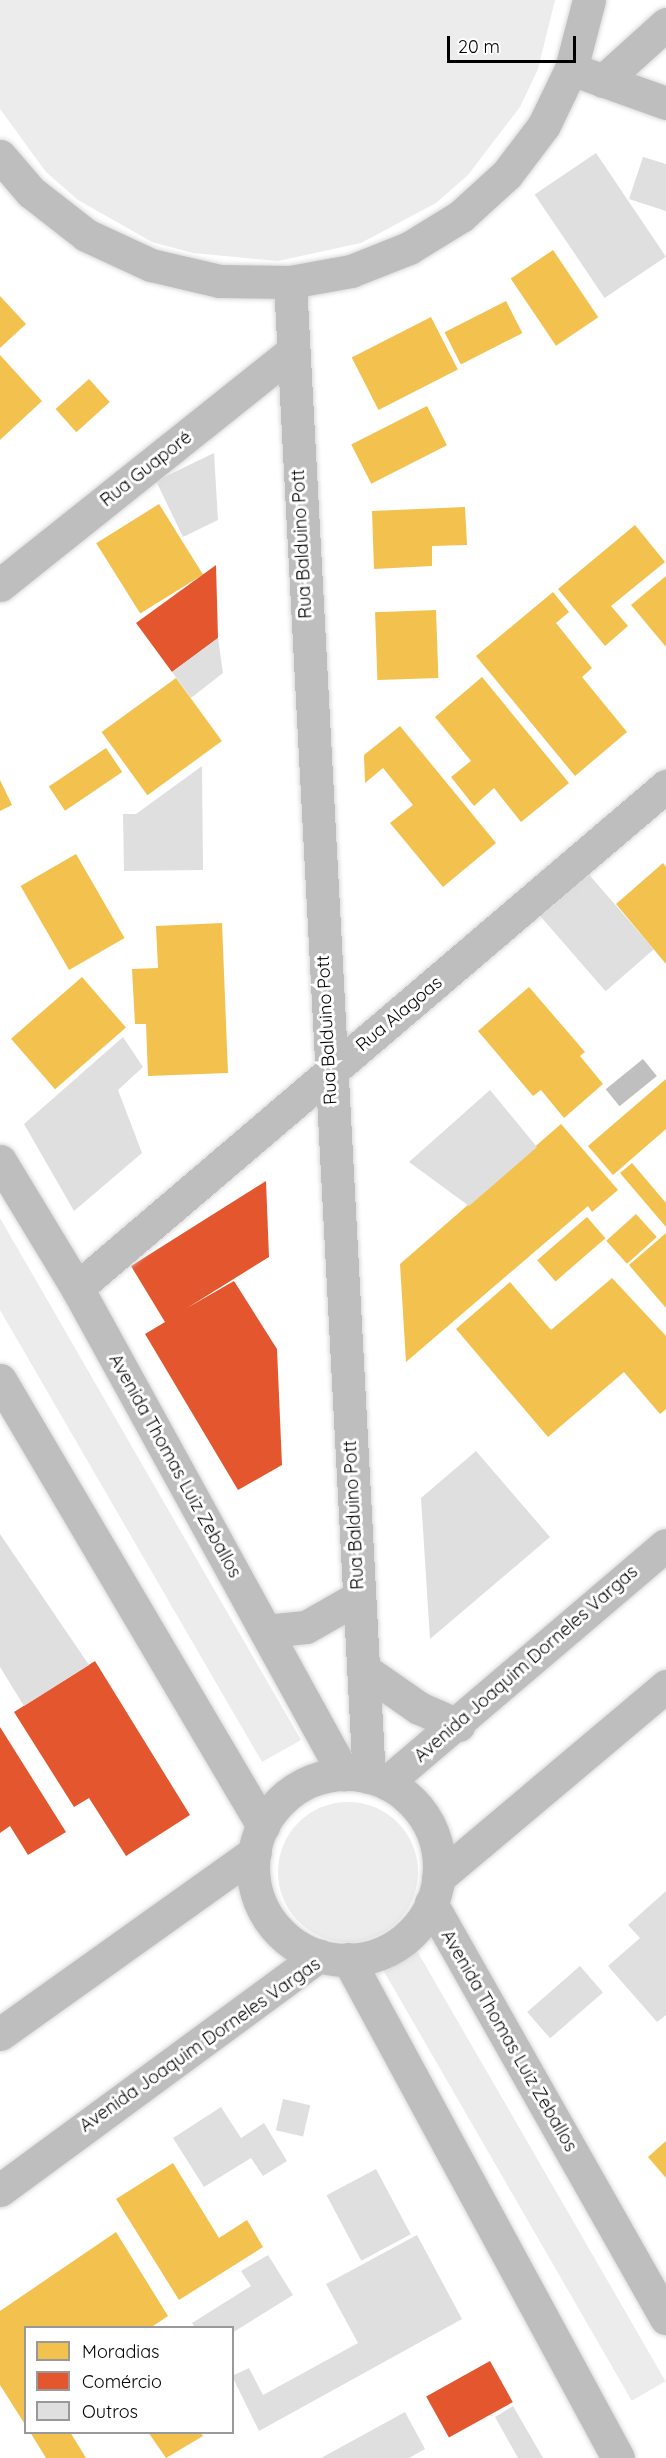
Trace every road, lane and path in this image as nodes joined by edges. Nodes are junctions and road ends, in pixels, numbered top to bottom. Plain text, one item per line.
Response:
1 (589, 0) edge
2 (666, 24) edge
3 (571, 69) junction
4 (603, 81) junction
5 (666, 103) edge
6 (0, 156) edge
7 (291, 282) junction
8 (292, 352) junction
9 (0, 585) edge
10 (666, 786) edge
11 (330, 1073) junction
12 (0, 1161) edge
13 (77, 1288) junction
14 (0, 1380) edge
15 (666, 1545) edge
16 (359, 1597) junction
17 (266, 1631) junction
18 (363, 1669) junction
19 (666, 1686) edge
20 (458, 1725) junction
21 (366, 1778) junction
22 (259, 1839) junction
23 (434, 1890) junction
24 (333, 1958) junction
25 (0, 2034) edge
26 (0, 2190) edge
27 (666, 2318) edge
28 (618, 2458) edge

1 - 3 street
2 - 4 street
3 - 4 street
3 - 7 street
4 - 5 street
6 - 7 street
7 - 8 street, Rua Balduino Pott
8 - 9 street, Rua Guaporé
8 - 11 street, Rua Balduino Pott
10 - 11 street, Rua Alagoas
11 - 13 street, Rua Alagoas
11 - 16 street, Rua Balduino Pott
12 - 13 street, Avenida Thomas Luiz Zeballos
13 - 17 street, Avenida Thomas Luiz Zeballos
14 - 22 street
15 - 20 street, Avenida Joaquim Dorneles Vargas
16 - 17 street
16 - 18 street, Rua Balduino Pott
17 - 21 street, Avenida Thomas Luiz Zeballos
18 - 20 street
18 - 21 street, Rua Balduino Pott
19 - 23 street, Avenida Joaquim Dorneles Vargas
20 - 21 street, Avenida Joaquim Dorneles Vargas
21 - 22 street, Avenida Joaquim Dorneles Vargas
21 - 23 street, Avenida Thomas Luiz Zeballos
22 - 24 street
22 - 25 street, Avenida Joaquim Dorneles Vargas
23 - 24 street, Avenida Joaquim Dorneles Vargas
23 - 27 street, Avenida Thomas Luiz Zeballos
24 - 26 street, Avenida Joaquim Dorneles Vargas
24 - 28 street

